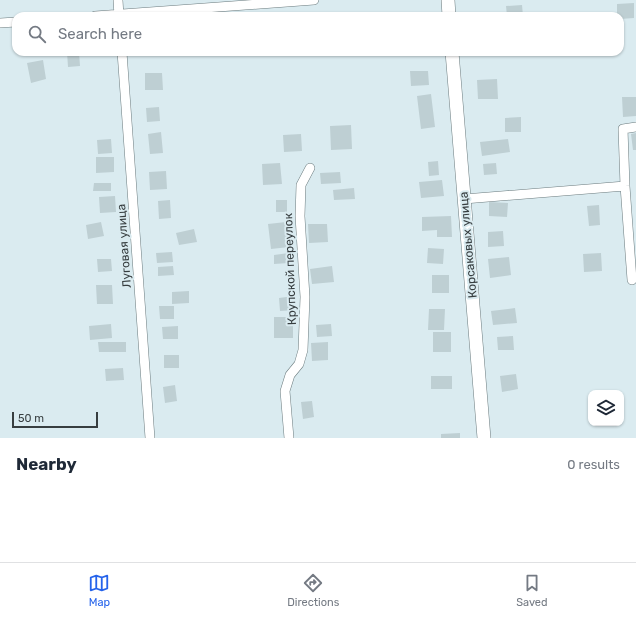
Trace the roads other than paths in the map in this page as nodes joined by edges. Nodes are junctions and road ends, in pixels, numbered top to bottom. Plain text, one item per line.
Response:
1 (118, 0) edge
2 (314, 0) edge
3 (448, 0) edge
4 (249, 2) edge
5 (119, 12) edge
6 (149, 12) edge
7 (449, 12) edge
8 (12, 22) edge
9 (0, 23) edge
10 (122, 56) edge
11 (452, 56) edge
12 (636, 127) edge
13 (310, 168) dead end
14 (625, 186) junction
15 (464, 199) junction
16 (632, 280) dead end
17 (150, 438) edge
18 (289, 438) edge
19 (484, 438) edge

1 - 5 street
2 - 4 street
3 - 7 street
4 - 6 street
8 - 9 street
10 - 17 street, Луговая улица
11 - 15 street, Корсаковых улица
12 - 14 street
13 - 18 street, Крупской переулок
14 - 15 street
14 - 16 street
15 - 19 street, Корсаковых улица

